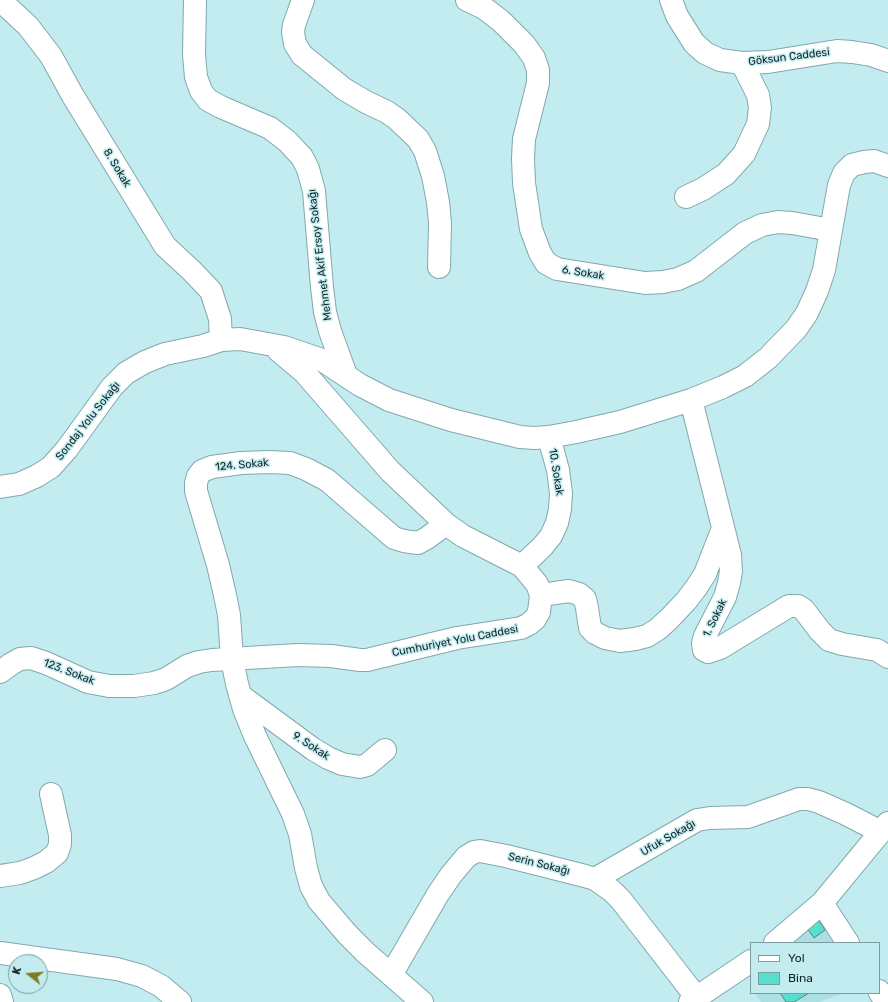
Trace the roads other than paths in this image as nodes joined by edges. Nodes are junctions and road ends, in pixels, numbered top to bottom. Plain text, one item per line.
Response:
1 (0, 0) edge
2 (195, 0) edge
3 (303, 0) edge
4 (467, 0) edge
5 (671, 0) edge
6 (888, 61) edge
7 (742, 63) junction
8 (888, 166) edge
9 (686, 197) dead end
10 (831, 230) junction
11 (439, 267) dead end
12 (221, 340) junction
13 (270, 344) junction
14 (346, 375) junction
15 (691, 400) junction
16 (549, 436) junction
17 (0, 487) edge
18 (446, 524) junction
19 (723, 528) junction
20 (522, 566) junction
21 (541, 595) junction
22 (888, 657) edge
23 (232, 659) junction
24 (0, 672) edge
25 (241, 696) junction
26 (385, 750) dead end
27 (51, 794) dead end
28 (884, 828) edge
29 (0, 876) edge
30 (595, 879) junction
31 (822, 903) junction
32 (776, 942) edge
33 (847, 942) edge
34 (0, 953) edge
35 (750, 962) edge
36 (391, 975) junction
37 (880, 993) edge
38 (0, 995) edge
39 (694, 1000) edge
40 (2, 1002) edge
41 (180, 1002) edge
42 (422, 1002) edge
43 (886, 1002) edge

1 - 12 street, 8. Sokak
2 - 14 street, Mehmet Akif Ersoy Sokağı
3 - 11 street
4 - 10 street, 6. Sokak
5 - 7 street, Göksun Caddesi
6 - 7 street, Göksun Caddesi
7 - 9 street
8 - 10 street, Sondaj Yolu Sokağı
10 - 15 street, Sondaj Yolu Sokağı
12 - 13 street, Sondaj Yolu Sokağı
12 - 17 street, Sondaj Yolu Sokağı
13 - 14 street, Sondaj Yolu Sokağı
13 - 18 street
14 - 16 street, Sondaj Yolu Sokağı
15 - 16 street, Sondaj Yolu Sokağı
15 - 19 street, 1. Sokak
16 - 20 street, 10. Sokak
18 - 20 street
18 - 23 street, 124. Sokak
19 - 21 street
19 - 22 street, 1. Sokak
20 - 21 street
21 - 23 street, Cumhuriyet Yolu Caddesi
23 - 24 street, 123. Sokak
23 - 25 street
25 - 26 street, 9. Sokak
25 - 36 street
27 - 29 street
28 - 30 street, Ufuk Sokağı
28 - 31 street
30 - 36 street, Serin Sokağı
30 - 39 street, Serin Sokağı
31 - 32 street
31 - 33 street
34 - 41 street
35 - 39 street
36 - 42 street
37 - 43 street
38 - 40 street

